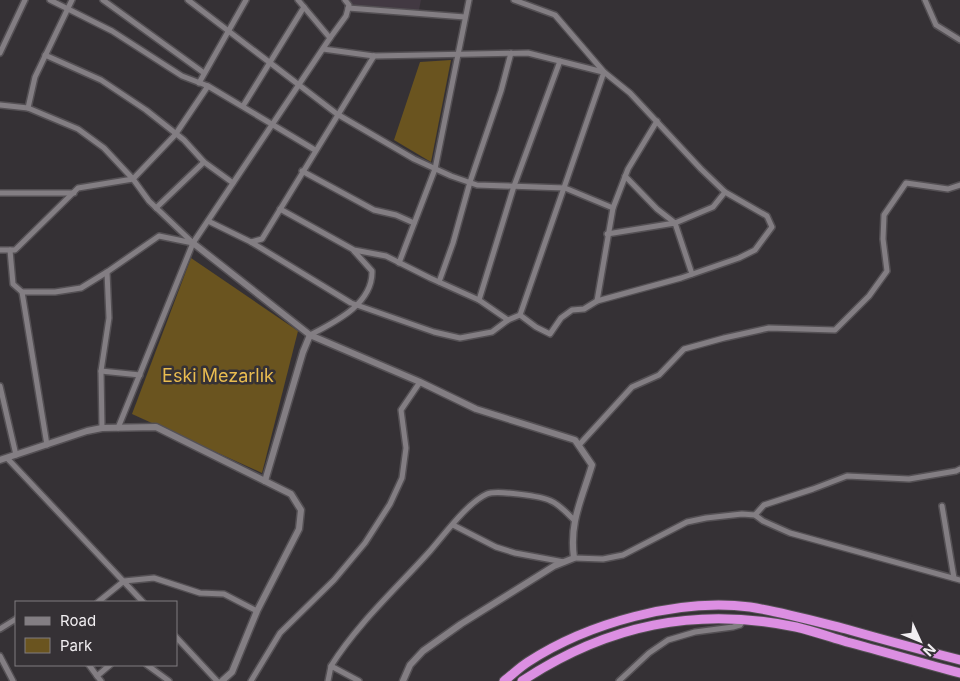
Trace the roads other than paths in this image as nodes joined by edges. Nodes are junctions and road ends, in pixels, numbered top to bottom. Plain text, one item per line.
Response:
1 (25, 0) edge
2 (50, 0) edge
3 (72, 0) edge
4 (103, 0) edge
5 (188, 0) edge
6 (246, 0) edge
7 (298, 0) edge
8 (345, 0) edge
9 (469, 0) edge
10 (514, 0) edge
11 (925, 0) edge
12 (304, 7) junction
13 (348, 8) junction
14 (67, 10) junction
15 (465, 17) junction
16 (228, 31) junction
17 (330, 38) junction
18 (960, 40) edge
19 (323, 49) junction
20 (0, 53) edge
21 (457, 54) junction
22 (511, 54) junction
23 (45, 56) junction
24 (374, 56) junction
25 (560, 61) junction
26 (269, 62) junction
27 (604, 72) junction
28 (204, 73) junction
29 (199, 83) junction
30 (299, 85) junction
31 (208, 86) junction
32 (0, 104) edge
33 (243, 106) junction
34 (28, 108) junction
35 (337, 114) junction
36 (657, 121) junction
37 (272, 125) junction
38 (175, 135) junction
39 (315, 150) junction
40 (204, 162) junction
41 (435, 169) junction
42 (302, 171) junction
43 (625, 176) junction
44 (133, 178) junction
45 (470, 182) junction
46 (233, 183) junction
47 (960, 185) edge
48 (514, 186) junction
49 (565, 188) junction
50 (0, 192) edge
51 (725, 192) junction
52 (74, 193) junction
53 (156, 208) junction
54 (612, 208) junction
55 (280, 209) junction
56 (208, 221) junction
57 (414, 223) junction
58 (675, 223) junction
59 (607, 234) junction
60 (251, 242) junction
61 (193, 243) junction
62 (0, 250) edge
63 (10, 250) junction
64 (354, 250) junction
65 (399, 263) junction
66 (107, 272) junction
67 (692, 274) junction
68 (439, 282) junction
69 (22, 292) junction
70 (479, 300) junction
71 (597, 301) junction
72 (357, 306) junction
73 (520, 315) junction
74 (508, 320) junction
75 (310, 335) junction
76 (101, 371) junction
77 (140, 375) junction
78 (420, 382) junction
79 (0, 386) edge
80 (102, 428) junction
81 (118, 428) junction
82 (47, 445) junction
83 (579, 445) junction
84 (16, 455) junction
85 (3, 459) edge
86 (960, 469) edge
87 (265, 481) junction
88 (942, 506) dead end
89 (755, 515) junction
90 (574, 520) junction
91 (453, 525) junction
92 (574, 558) junction
93 (564, 562) junction
94 (954, 578) junction
95 (960, 580) edge
96 (124, 581) junction
97 (99, 601) edge
98 (142, 601) edge
99 (258, 611) junction
100 (15, 620) edge
101 (744, 620) junction
102 (0, 628) edge
103 (178, 639) edge
104 (0, 656) edge
105 (960, 660) edge
106 (90, 666) edge
107 (109, 666) edge
108 (148, 666) edge
109 (331, 666) junction
110 (960, 673) edge
111 (99, 678) edge
112 (13, 681) edge
113 (169, 681) edge
114 (217, 681) edge
115 (222, 681) edge
116 (251, 681) edge
117 (328, 681) edge
118 (359, 681) edge
119 (403, 681) edge
120 (504, 681) edge
121 (522, 681) edge
122 (619, 681) edge

1 - 20 street
2 - 14 street
3 - 14 street
4 - 28 street
5 - 16 street
6 - 16 street
7 - 12 street
8 - 13 street
9 - 15 street
10 - 27 street
11 - 18 street
12 - 17 street
12 - 26 street
13 - 15 street
13 - 17 street
14 - 23 street
14 - 29 street
15 - 21 street
16 - 26 street
16 - 28 street
17 - 19 street
19 - 24 street
19 - 30 street
21 - 22 street
21 - 24 street
21 - 41 street
22 - 25 street
22 - 45 street
23 - 34 street
23 - 38 street
24 - 35 street
25 - 27 street
25 - 48 street
26 - 30 street
26 - 33 street
27 - 36 street
27 - 49 street
28 - 29 street
29 - 31 street
30 - 35 street
30 - 37 street
31 - 33 street
31 - 38 street
32 - 34 street
33 - 37 street
34 - 44 street
35 - 39 street
35 - 41 street
36 - 43 street
36 - 51 street
37 - 39 street
37 - 46 street
38 - 40 street
38 - 44 street
39 - 42 street
40 - 46 street
40 - 53 street
41 - 45 street
41 - 57 street
42 - 55 street
42 - 57 street
43 - 54 street
43 - 58 street
44 - 52 street
44 - 53 street
45 - 48 street
45 - 68 street
46 - 56 street
47 - 83 street
48 - 49 street
48 - 70 street
49 - 54 street
49 - 73 street
50 - 52 street
51 - 58 street
51 - 67 street
52 - 63 street
53 - 61 street
54 - 59 street
55 - 60 street
55 - 64 street
56 - 60 street
56 - 61 street
57 - 65 street
58 - 59 street
58 - 67 street
59 - 71 street
60 - 72 street
61 - 66 street
61 - 75 street
61 - 77 street
62 - 63 street
63 - 69 street
64 - 65 street
64 - 72 street
65 - 68 street
66 - 69 street
66 - 76 street
67 - 71 street
68 - 70 street
69 - 82 street
70 - 74 street
71 - 73 street
72 - 74 street
72 - 75 street
73 - 74 street
75 - 78 street
75 - 87 street
76 - 77 street
76 - 80 street
77 - 81 street
78 - 83 street
78 - 116 street
79 - 84 street
80 - 81 street
80 - 82 street
81 - 87 street
82 - 84 street
83 - 90 street
84 - 85 street
85 - 96 street
86 - 89 street
87 - 99 street
88 - 94 street
89 - 92 street
89 - 94 street
90 - 91 street
90 - 92 street
91 - 93 street
91 - 109 street
92 - 93 street
93 - 119 street
94 - 95 street
96 - 97 street
96 - 98 street
96 - 99 street
99 - 115 street
100 - 102 street
101 - 110 highway
101 - 121 highway
101 - 122 street
103 - 114 street
104 - 112 street
105 - 120 highway
106 - 111 street
107 - 111 street
108 - 113 street
109 - 117 street
109 - 118 street

